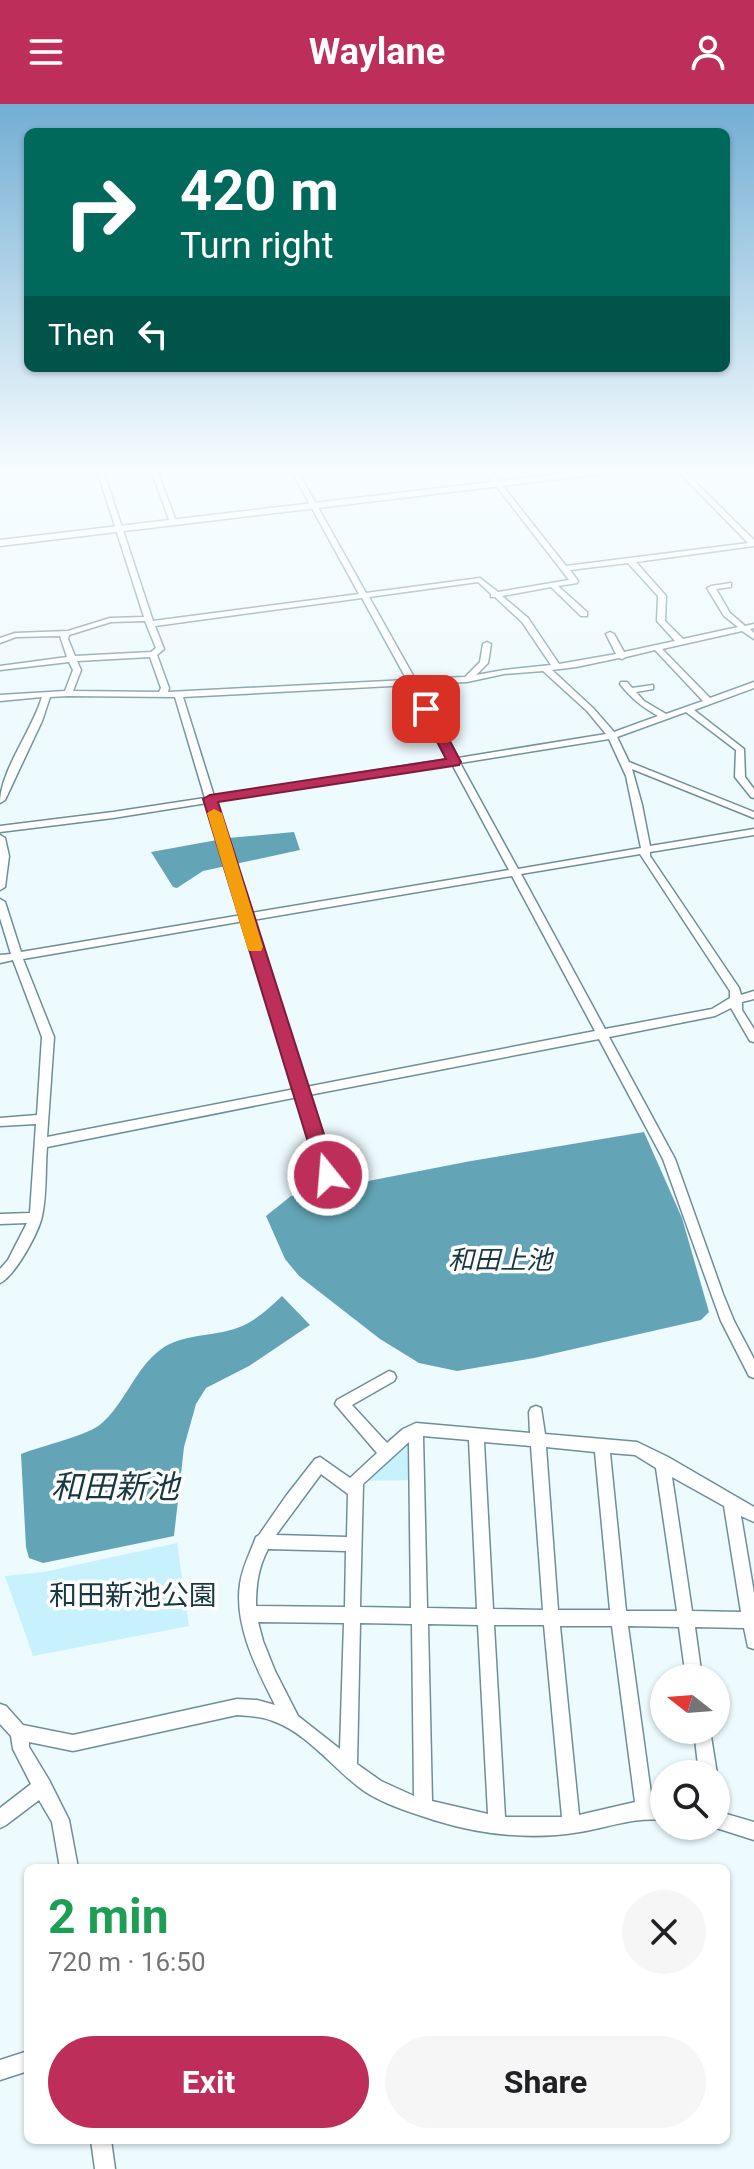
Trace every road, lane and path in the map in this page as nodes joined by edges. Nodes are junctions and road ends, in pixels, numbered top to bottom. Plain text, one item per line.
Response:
1 (132, 566) edge
2 (348, 566) edge
3 (562, 566) edge
4 (583, 566) edge
5 (636, 566) edge
6 (564, 569) junction
7 (553, 585) junction
8 (728, 585) dead end
9 (364, 595) junction
10 (494, 595) junction
11 (584, 614) dead end
12 (150, 621) junction
13 (749, 627) edge
14 (65, 632) junction
15 (610, 634) dead end
16 (754, 637) edge
17 (0, 641) edge
18 (682, 643) junction
19 (487, 644) dead end
20 (658, 649) junction
21 (153, 654) junction
22 (622, 657) junction
23 (71, 658) junction
24 (557, 667) junction
25 (0, 668) edge
26 (546, 669) junction
27 (467, 679) junction
28 (413, 683) junction
29 (754, 685) edge
30 (650, 687) dead end
31 (68, 693) junction
32 (47, 694) junction
33 (163, 694) junction
34 (178, 695) junction
35 (0, 698) edge
36 (707, 700) junction
37 (686, 708) junction
38 (664, 716) junction
39 (612, 736) junction
40 (454, 762) junction
41 (625, 763) junction
42 (754, 795) edge
43 (210, 799) junction
44 (0, 800) edge
45 (754, 815) edge
46 (0, 829) edge
47 (754, 832) edge
48 (0, 838) edge
49 (646, 849) junction
50 (1, 871) edge
51 (514, 872) junction
52 (0, 887) edge
53 (0, 902) edge
54 (245, 918) junction
55 (17, 956) junction
56 (0, 959) edge
57 (754, 995) edge
58 (736, 1000) junction
59 (603, 1035) junction
60 (754, 1038) edge
61 (303, 1092) junction
62 (43, 1119) junction
63 (0, 1122) edge
64 (42, 1143) junction
65 (328, 1175) dead end
66 (36, 1218) junction
67 (0, 1219) edge
68 (0, 1278) edge
69 (754, 1372) edge
70 (389, 1377) dead end
71 (536, 1412) dead end
72 (416, 1429) junction
73 (476, 1434) junction
74 (538, 1439) junction
75 (602, 1446) junction
76 (387, 1453) junction
77 (663, 1462) junction
78 (355, 1490) junction
79 (731, 1501) junction
80 (754, 1515) edge
81 (261, 1542) junction
82 (355, 1544) junction
83 (248, 1614) junction
84 (420, 1616) junction
85 (484, 1616) junction
86 (354, 1617) junction
87 (551, 1617) junction
88 (619, 1618) junction
89 (685, 1619) junction
90 (752, 1620) edge
91 (754, 1641) edge
92 (692, 1664) edge
93 (0, 1712) edge
94 (291, 1719) junction
95 (19, 1732) junction
96 (348, 1768) junction
97 (43, 1786) junction
98 (423, 1807) junction
99 (644, 1808) junction
100 (650, 1809) edge
101 (0, 1819) edge
102 (730, 1824) edge
103 (571, 1825) junction
104 (497, 1826) junction
105 (754, 1831) edge
106 (68, 1864) edge
107 (24, 2062) edge
108 (0, 2070) edge
109 (102, 2144) edge
110 (105, 2169) edge

1 - 12 street
2 - 9 street
3 - 6 street
4 - 6 street
5 - 18 street
6 - 7 street
7 - 10 street
7 - 11 street
8 - 13 street
9 - 10 street
9 - 12 street
9 - 28 street
10 - 24 street
12 - 14 street
12 - 21 street
13 - 16 street
13 - 18 street
14 - 17 street
14 - 23 street
15 - 22 street
18 - 20 street
19 - 27 street
20 - 22 street
20 - 36 street
21 - 23 street
21 - 33 street
22 - 24 street
23 - 25 street
23 - 31 street
24 - 26 street
26 - 27 street
26 - 39 street
27 - 28 street
28 - 34 street
28 - 40 street
29 - 36 street
30 - 38 street
31 - 32 street
31 - 33 street
32 - 35 street
32 - 44 street
33 - 34 street
34 - 43 street
36 - 37 street
37 - 38 street
37 - 42 street
38 - 39 street
39 - 40 street
39 - 41 street
40 - 43 street
40 - 51 street
41 - 45 street
41 - 49 street
43 - 46 street
43 - 54 street
47 - 49 street
48 - 50 street
49 - 51 street
49 - 58 street
50 - 52 street
51 - 54 street
51 - 59 street
53 - 55 street
54 - 55 street
54 - 61 street
55 - 56 street
55 - 62 street
57 - 58 street
58 - 59 street
58 - 60 street
59 - 61 street
59 - 69 street
61 - 64 street
61 - 65 street
62 - 63 street
62 - 64 street
64 - 66 street
66 - 67 street
66 - 68 street
70 - 76 street
71 - 74 street
72 - 73 street
72 - 76 street
72 - 84 street
73 - 74 street
73 - 85 street
74 - 75 street
74 - 87 street
75 - 77 street
75 - 88 street
76 - 78 street
77 - 79 street
77 - 89 street
78 - 81 street
78 - 82 street
79 - 80 street
79 - 90 street
81 - 82 street
81 - 83 street
82 - 86 street
83 - 86 street
83 - 94 street
84 - 85 street
84 - 86 street
84 - 98 street
85 - 87 street
85 - 104 street
86 - 96 street
87 - 88 street
87 - 103 street
88 - 89 street
88 - 99 street
89 - 90 street
89 - 92 street
90 - 91 street
93 - 95 street
94 - 95 street
94 - 96 street
95 - 97 street
96 - 98 street
97 - 101 street
97 - 106 street
98 - 104 street
99 - 100 street
99 - 103 street
102 - 105 street
103 - 104 street
107 - 108 street
109 - 110 street

